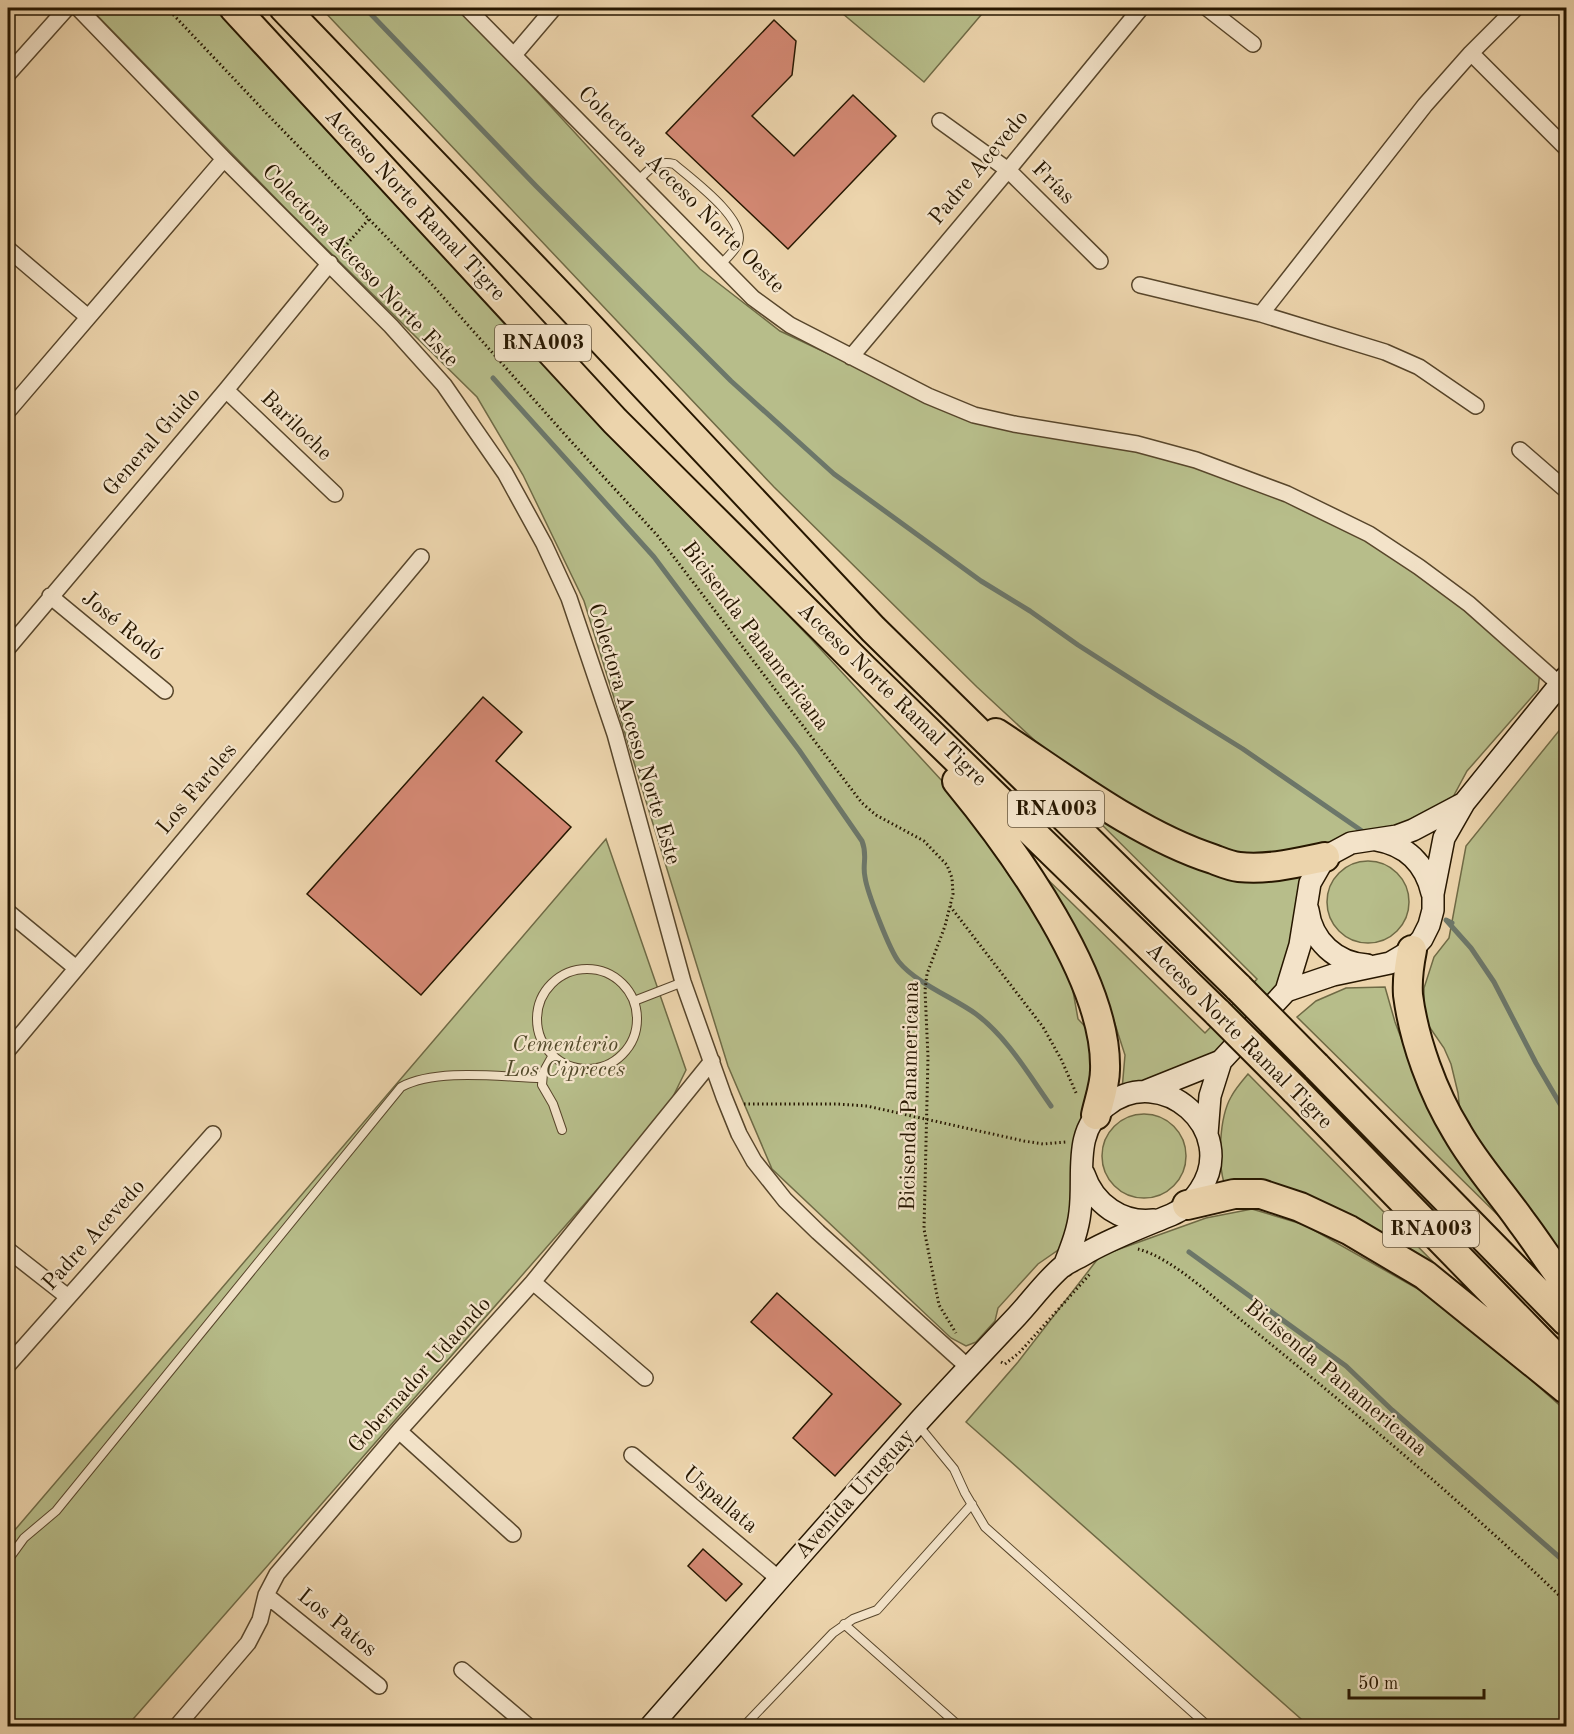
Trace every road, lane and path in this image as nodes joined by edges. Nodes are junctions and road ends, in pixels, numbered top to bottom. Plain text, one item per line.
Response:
1 (67, 8) edge
2 (78, 8) edge
3 (167, 8) edge
4 (234, 8) edge
5 (284, 8) edge
6 (467, 8) edge
7 (554, 8) edge
8 (1141, 8) edge
9 (1207, 8) edge
10 (1516, 8) edge
11 (1252, 44) dead end
12 (1471, 53) junction
13 (514, 55) junction
14 (8, 74) edge
15 (940, 121) dead end
16 (1566, 148) edge
17 (224, 159) junction
18 (1008, 170) junction
19 (638, 181) junction
20 (369, 219) junction
21 (8, 249) edge
22 (1100, 261) dead end
23 (330, 263) junction
24 (720, 265) junction
25 (1140, 285) dead end
26 (1261, 314) junction
27 (88, 317) junction
28 (851, 357) junction
29 (226, 390) junction
30 (1476, 406) dead end
31 (8, 411) edge
32 (1520, 450) dead end
33 (1566, 490) edge
34 (335, 494) dead end
35 (421, 557) dead end
36 (50, 596) junction
37 (873, 629) junction
38 (8, 648) edge
39 (864, 669) junction
40 (1564, 684) edge
41 (165, 691) dead end
42 (1464, 803) junction
43 (1363, 840) junction
44 (1325, 857) junction
45 (1308, 894) junction
46 (1432, 894) junction
47 (950, 906) junction
48 (8, 912) edge
49 (1412, 950) junction
50 (1377, 965) junction
51 (76, 968) junction
52 (683, 982) junction
53 (1286, 991) junction
54 (634, 1001) junction
55 (8, 1050) edge
56 (553, 1055) junction
57 (712, 1061) junction
58 (1221, 1061) junction
59 (542, 1078) junction
60 (1145, 1091) junction
61 (727, 1104) junction
62 (927, 1120) junction
63 (1089, 1128) junction
64 (562, 1131) dead end
65 (213, 1134) dead end
66 (1207, 1134) junction
67 (1083, 1170) junction
68 (1187, 1205) junction
69 (1161, 1219) junction
70 (1131, 1248) dead end
71 (8, 1250) edge
72 (1064, 1266) junction
73 (1097, 1267) dead end
74 (533, 1282) junction
75 (1566, 1284) edge
76 (68, 1297) junction
77 (1566, 1321) edge
78 (983, 1352) junction
79 (8, 1365) edge
80 (968, 1367) junction
81 (1566, 1368) edge
82 (645, 1378) dead end
83 (1566, 1389) edge
84 (916, 1424) junction
85 (399, 1431) junction
86 (632, 1455) dead end
87 (972, 1504) junction
88 (513, 1534) dead end
89 (8, 1560) edge
90 (779, 1579) junction
91 (266, 1595) junction
92 (1566, 1602) edge
93 (844, 1624) junction
94 (462, 1670) dead end
95 (379, 1686) dead end
96 (177, 1726) edge
97 (528, 1726) edge
98 (651, 1726) edge
99 (744, 1726) edge
100 (959, 1726) edge
101 (1208, 1726) edge

1 - 14 street
2 - 17 street, Colectora Acceso Norte Este
3 - 20 path, Bicisenda Panamericana
4 - 39 highway, Acceso Norte Ramal Tigre / RNA003
5 - 37 highway, Acceso Norte Ramal Tigre / RNA003
6 - 13 street, Colectora Acceso Norte Oeste
7 - 13 street
8 - 18 street, Padre Acevedo
9 - 11 street
10 - 12 street
12 - 16 street
12 - 26 street
13 - 19 street, Colectora Acceso Norte Oeste
15 - 18 street, Frías
17 - 23 street, Colectora Acceso Norte Este
17 - 27 street
18 - 22 street, Frías
18 - 28 street, Padre Acevedo
19 - 24 street, Colectora Acceso Norte Oeste
19 - 24 lane
20 - 23 path
20 - 47 path, Bicisenda Panamericana
21 - 27 street
23 - 29 street, General Guido
23 - 52 street, Colectora Acceso Norte Este
24 - 28 street, Colectora Acceso Norte Oeste
25 - 26 street
26 - 30 street
27 - 31 street
28 - 40 street, Colectora Acceso Norte Oeste
29 - 34 street, Bariloche
29 - 36 street, General Guido
32 - 33 street
35 - 51 street, Los Faroles
36 - 38 street, General Guido
36 - 41 street, José Rodó
37 - 44 highway
37 - 77 highway, Acceso Norte Ramal Tigre / RNA003, bridge
39 - 63 highway
39 - 81 highway, Acceso Norte Ramal Tigre / RNA003, bridge
40 - 42 main road, Avenida Uruguay
42 - 43 main road, Avenida Uruguay
42 - 46 main road, Avenida Uruguay
43 - 44 main road, Avenida Uruguay
43 - 46 main road, Avenida Uruguay
44 - 45 main road, Avenida Uruguay
45 - 50 main road, Avenida Uruguay
45 - 53 main road, Avenida Uruguay
46 - 49 main road, Avenida Uruguay
47 - 62 path, Bicisenda Panamericana
47 - 63 path
48 - 51 street
49 - 50 main road, Avenida Uruguay
49 - 75 highway
50 - 53 main road, Avenida Uruguay
51 - 55 street, Los Faroles
52 - 54 lane
52 - 57 street, Colectora Acceso Norte Este
53 - 58 main road, Avenida Uruguay
54 - 56 lane
54 - 56 lane
56 - 59 lane
57 - 61 street, Colectora Acceso Norte Este
57 - 74 street, Gobernador Udaondo
58 - 60 main road, Avenida Uruguay
58 - 66 main road, Avenida Uruguay
59 - 64 lane
59 - 89 lane
60 - 63 main road, Avenida Uruguay
60 - 66 main road
61 - 62 path
61 - 80 street, Colectora Acceso Norte Este
62 - 63 path
62 - 78 path, Bicisenda Panamericana
63 - 67 main road, Avenida Uruguay
65 - 76 street, Padre Acevedo
66 - 68 main road, Avenida Uruguay
67 - 69 main road, Avenida Uruguay
67 - 72 main road, Avenida Uruguay
68 - 69 main road, Avenida Uruguay
68 - 83 highway
69 - 72 main road, Avenida Uruguay
70 - 92 path, Bicisenda Panamericana
71 - 76 street
72 - 78 main road, Avenida Uruguay
73 - 78 path, Bicisenda Panamericana
74 - 82 street
74 - 85 street, Gobernador Udaondo
76 - 79 street, Padre Acevedo
78 - 80 main road, Avenida Uruguay
80 - 84 main road, Avenida Uruguay
84 - 87 lane
84 - 90 main road, Avenida Uruguay
85 - 88 street
85 - 91 street, Gobernador Udaondo
86 - 90 street, Uspallata
87 - 93 lane
87 - 101 lane
90 - 98 main road, Avenida Uruguay
91 - 95 street, Los Patos
91 - 96 street, Gobernador Udaondo
93 - 99 lane
93 - 100 lane
94 - 97 street

